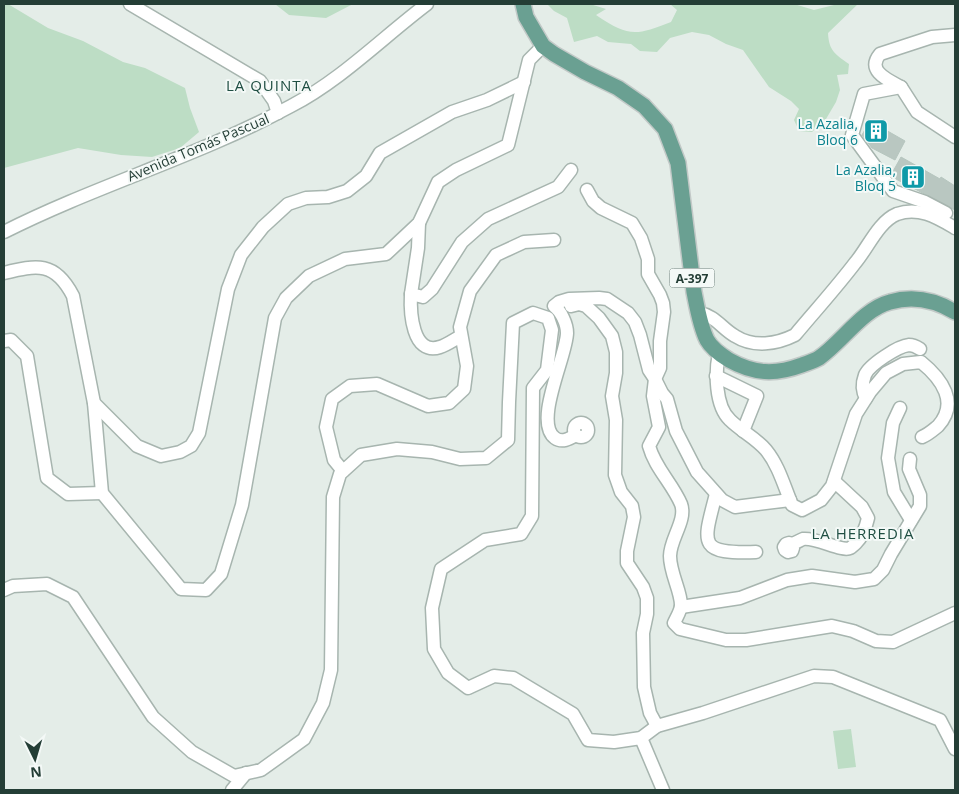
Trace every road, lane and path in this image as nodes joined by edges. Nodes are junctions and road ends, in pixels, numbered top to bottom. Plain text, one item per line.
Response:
1 (130, 4) edge
2 (427, 4) edge
3 (523, 4) edge
4 (955, 35) edge
5 (543, 46) junction
6 (524, 82) junction
7 (901, 87) junction
8 (278, 113) junction
9 (955, 137) edge
10 (571, 170) dead end
11 (587, 190) dead end
12 (955, 218) edge
13 (419, 223) junction
14 (955, 228) edge
15 (4, 232) edge
16 (554, 240) dead end
17 (4, 273) edge
18 (411, 294) junction
19 (558, 308) junction
20 (955, 312) edge
21 (699, 313) junction
22 (461, 336) junction
23 (4, 340) edge
24 (920, 349) dead end
25 (719, 354) junction
26 (716, 376) junction
27 (656, 379) junction
28 (866, 398) junction
29 (94, 403) junction
30 (900, 408) dead end
31 (743, 431) junction
32 (576, 435) dead end
33 (922, 437) dead end
34 (910, 459) dead end
35 (343, 471) junction
36 (834, 481) junction
37 (102, 493) junction
38 (716, 494) junction
39 (790, 500) junction
40 (912, 520) junction
41 (792, 544) dead end
42 (756, 552) dead end
43 (4, 590) edge
44 (681, 607) junction
45 (955, 613) edge
46 (657, 726) junction
47 (640, 738) junction
48 (955, 749) edge
49 (246, 773) junction
50 (232, 790) edge
51 (663, 790) edge

1 - 8 street
2 - 8 street, Avenida Tomás Pascual
3 - 5 main road, A-397
4 - 7 street
5 - 6 street
5 - 21 main road, A-397
6 - 13 street
6 - 29 street
7 - 9 street
7 - 12 street
8 - 15 street, Avenida Tomás Pascual
10 - 18 street
11 - 27 street
13 - 18 street
13 - 37 street
14 - 21 street
16 - 22 street
17 - 29 street
18 - 22 street
19 - 27 street
19 - 32 street
19 - 46 street
20 - 25 main road, A-397
21 - 25 main road, A-397
22 - 35 street
23 - 37 street
24 - 28 street
25 - 26 street
26 - 31 street
26 - 31 street
27 - 38 street
27 - 44 street
28 - 33 street
28 - 36 street
29 - 37 street
30 - 40 street
31 - 39 street
34 - 40 street
35 - 47 street
35 - 49 street
36 - 39 street
36 - 41 street
38 - 39 street
38 - 42 street
40 - 44 street
43 - 49 street
44 - 45 street
46 - 47 street
46 - 48 street
47 - 51 street
49 - 50 street

